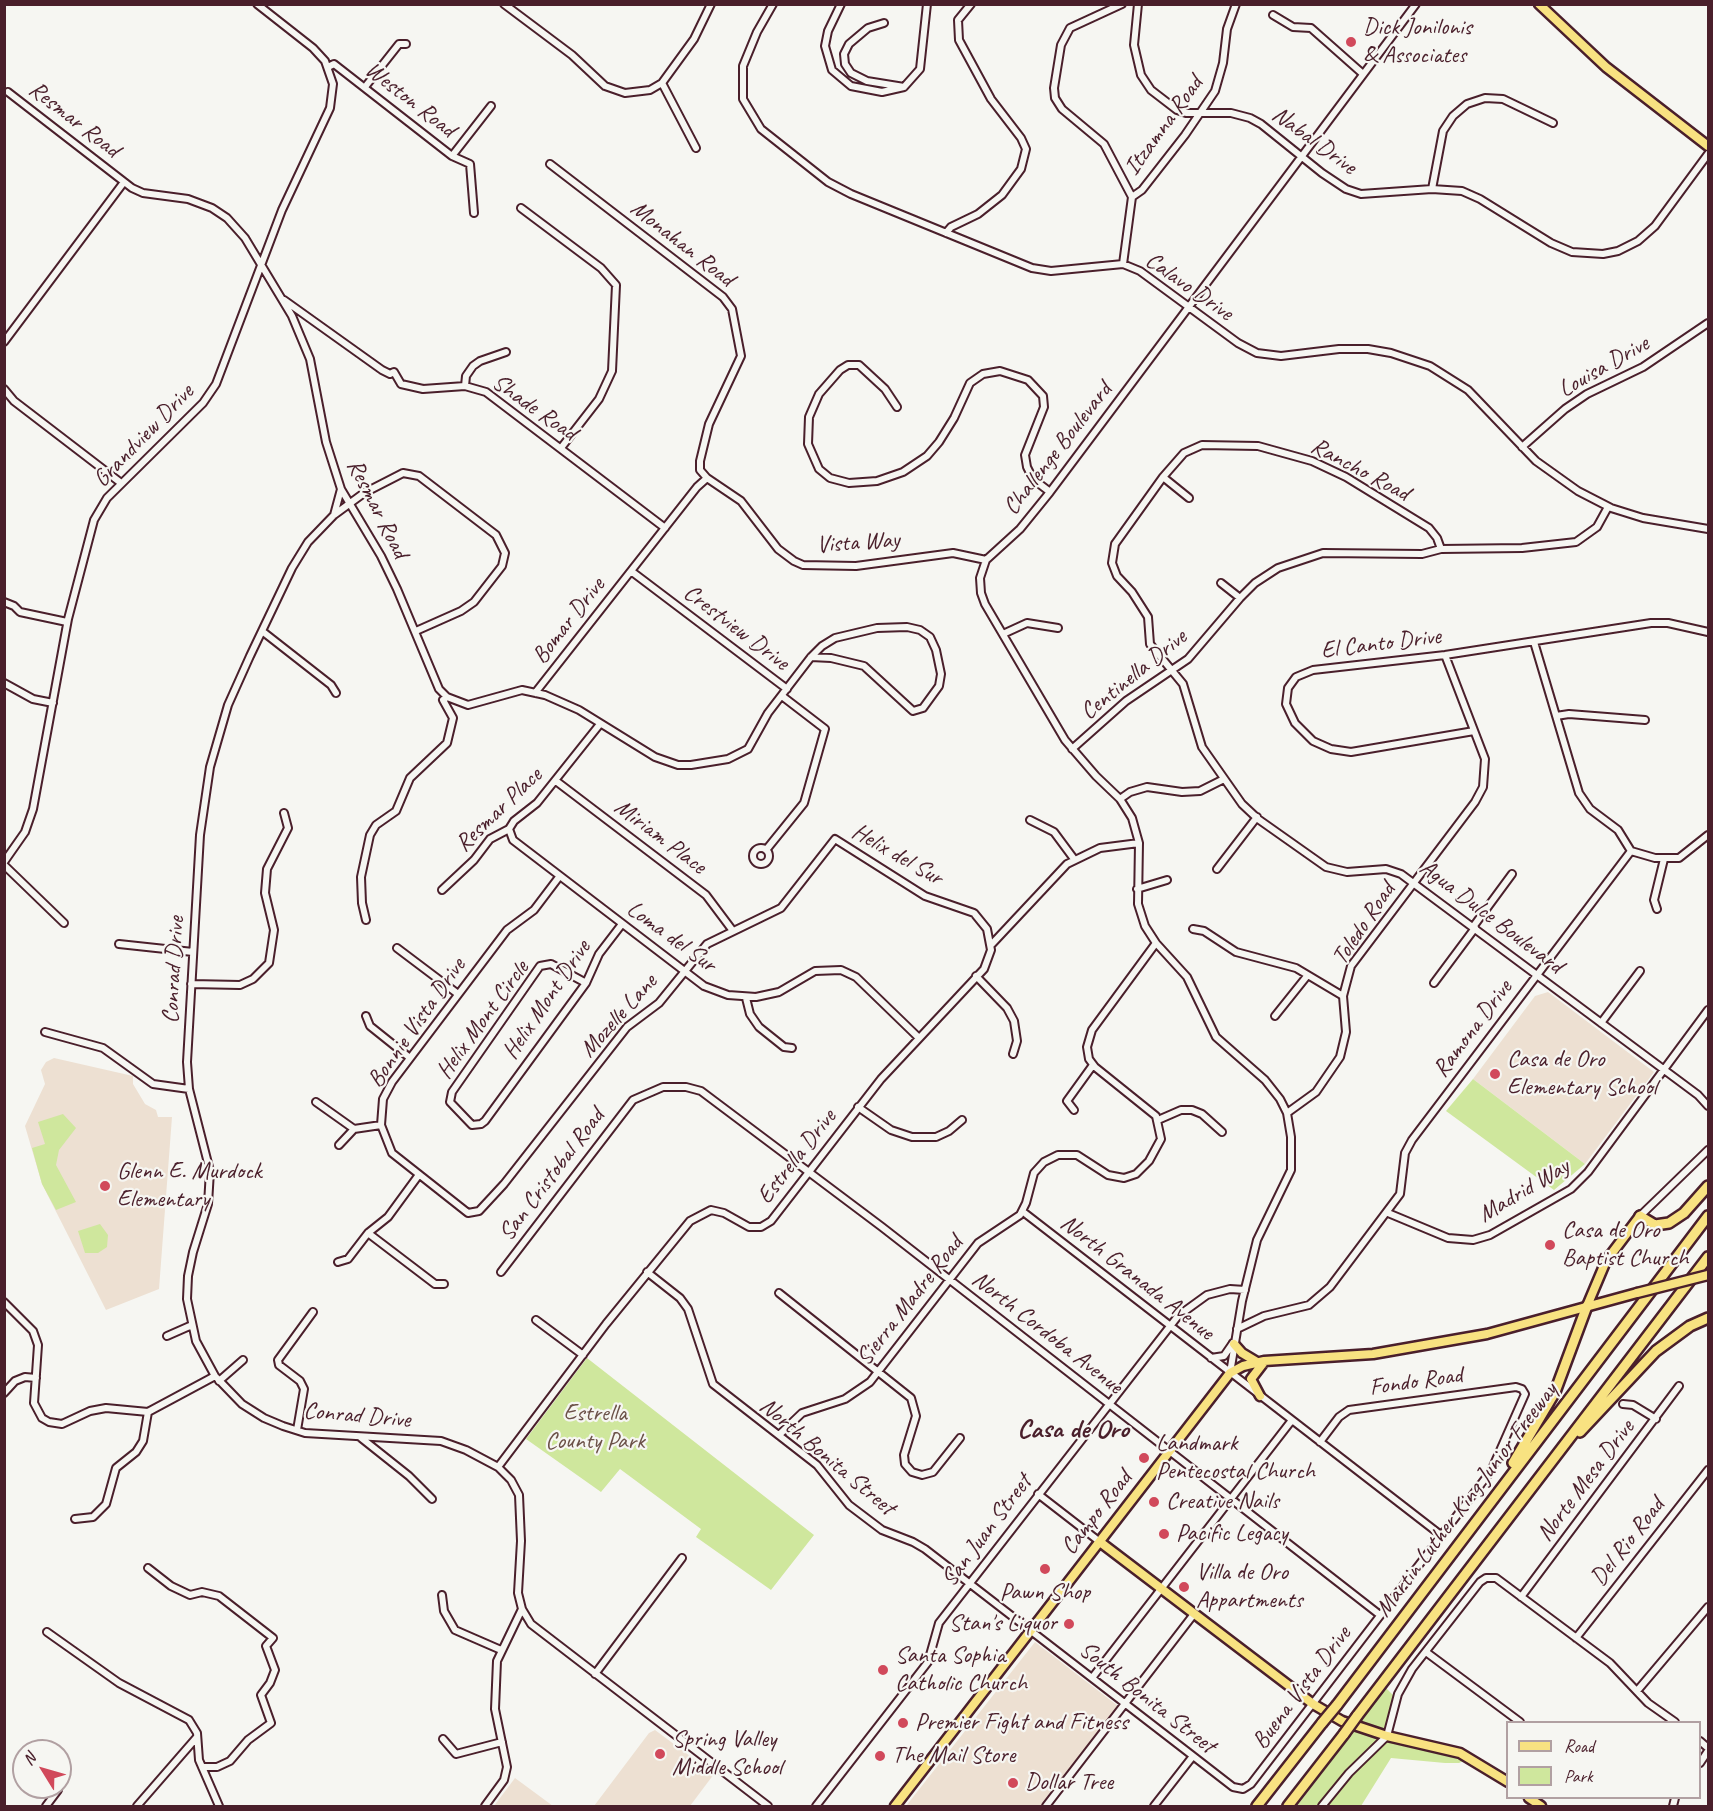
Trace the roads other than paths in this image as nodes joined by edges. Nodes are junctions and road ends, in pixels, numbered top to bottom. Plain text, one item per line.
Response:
1 (257, 4) edge
2 (504, 4) edge
3 (711, 4) edge
4 (773, 4) edge
5 (841, 4) edge
6 (927, 4) edge
7 (971, 4) edge
8 (1122, 4) edge
9 (1138, 4) edge
10 (1236, 4) edge
11 (1416, 4) edge
12 (1539, 4) edge
13 (1273, 15) dead end
14 (884, 23) dead end
15 (406, 44) dead end
16 (328, 67) junction
17 (1363, 74) junction
18 (662, 83) junction
19 (365, 87) junction
20 (904, 87) junction
21 (8, 92) dead end
22 (491, 106) dead end
23 (1199, 114) junction
24 (1553, 123) dead end
25 (1708, 146) edge
26 (696, 148) dead end
27 (1708, 154) edge
28 (452, 156) junction
29 (1301, 156) junction
30 (550, 164) dead end
31 (124, 182) junction
32 (1432, 189) junction
33 (1132, 197) junction
34 (521, 208) dead end
35 (474, 213) dead end
36 (946, 233) junction
37 (262, 263) junction
38 (1123, 264) junction
39 (283, 299) junction
40 (1189, 306) junction
41 (1708, 323) edge
42 (4, 342) edge
43 (506, 352) dead end
44 (465, 386) junction
45 (4, 389) edge
46 (897, 407) dead end
47 (1522, 447) junction
48 (561, 448) junction
49 (1163, 477) junction
50 (707, 478) junction
51 (121, 483) junction
52 (341, 489) junction
53 (1050, 492) junction
54 (1189, 498) dead end
55 (350, 503) junction
56 (1608, 507) junction
57 (334, 515) junction
58 (665, 528) junction
59 (1708, 529) edge
60 (1441, 549) junction
61 (986, 560) junction
62 (631, 571) junction
63 (1221, 583) dead end
64 (1240, 598) junction
65 (4, 602) edge
66 (67, 622) junction
67 (1058, 628) dead end
68 (262, 631) junction
69 (416, 631) junction
70 (1708, 632) edge
71 (1003, 634) junction
72 (1534, 642) junction
73 (1445, 655) junction
74 (811, 657) junction
75 (1173, 671) junction
76 (4, 683) edge
77 (787, 689) junction
78 (336, 693) dead end
79 (535, 693) junction
80 (782, 696) junction
81 (447, 697) junction
82 (53, 703) junction
83 (1556, 716) junction
84 (1645, 720) dead end
85 (600, 724) junction
86 (1473, 731) junction
87 (1072, 749) junction
88 (1224, 779) junction
89 (556, 781) junction
90 (1120, 799) junction
91 (284, 813) dead end
92 (1257, 817) junction
93 (1030, 820) dead end
94 (509, 829) junction
95 (1708, 835) edge
96 (835, 839) joint
97 (1139, 843) junction
98 (766, 850) dead end
99 (1631, 851) junction
100 (1664, 859) junction
101 (1074, 860) junction
102 (4, 864) edge
103 (1216, 869) dead end
104 (1512, 874) dead end
105 (560, 877) junction
106 (1167, 880) dead end
107 (1414, 883) junction
108 (1137, 889) junction
109 (442, 890) dead end
110 (1657, 909) dead end
111 (366, 920) dead end
112 (64, 923) dead end
113 (622, 924) junction
114 (1474, 927) junction
115 (1193, 929) dead end
116 (733, 931) junction
117 (1156, 943) junction
118 (119, 944) dead end
119 (991, 945) junction
120 (397, 948) dead end
121 (193, 952) junction
122 (683, 970) junction
123 (1640, 971) dead end
124 (1537, 974) junction
125 (976, 976) junction
126 (1307, 976) junction
127 (586, 983) junction
128 (1434, 983) dead end
129 (191, 984) junction
130 (458, 994) junction
131 (1343, 996) junction
132 (746, 998) junction
133 (1708, 1010) edge
134 (366, 1016) dead end
135 (1275, 1016) dead end
136 (1601, 1023) junction
137 (45, 1032) dead end
138 (919, 1038) junction
139 (792, 1048) dead end
140 (1013, 1054) dead end
141 (410, 1058) junction
142 (1094, 1065) junction
143 (1664, 1069) junction
144 (189, 1089) junction
145 (633, 1100) joint
146 (316, 1102) dead end
147 (1708, 1106) edge
148 (858, 1107) junction
149 (1074, 1110) dead end
150 (1287, 1113) junction
151 (962, 1120) dead end
152 (1158, 1120) junction
153 (481, 1124) joint
154 (381, 1125) junction
155 (354, 1130) junction
156 (1222, 1132) dead end
157 (339, 1145) dead end
158 (1708, 1150) edge
159 (810, 1172) junction
160 (418, 1176) junction
161 (1708, 1186) edge
162 (1022, 1211) junction
163 (1388, 1213) junction
164 (473, 1214) joint
165 (1640, 1216) junction
166 (1708, 1216) edge
167 (368, 1233) junction
168 (1708, 1257) edge
169 (338, 1262) dead end
170 (501, 1272) dead end
171 (647, 1272) junction
172 (1708, 1275) edge
173 (949, 1281) junction
174 (444, 1284) dead end
175 (1245, 1290) junction
176 (779, 1293) dead end
177 (4, 1302) edge
178 (1587, 1306) junction
179 (313, 1312) dead end
180 (1708, 1318) edge
181 (536, 1320) dead end
182 (192, 1325) junction
183 (1170, 1326) junction
184 (1237, 1329) junction
185 (167, 1336) dead end
186 (1235, 1342) junction
187 (583, 1355) junction
188 (1211, 1358) junction
189 (243, 1360) dead end
190 (1261, 1361) junction
191 (879, 1371) junction
192 (1230, 1373) junction
193 (36, 1378) junction
194 (217, 1379) junction
195 (1679, 1386) dead end
196 (4, 1393) edge
197 (1260, 1396) junction
198 (1525, 1397) joint
199 (1108, 1404) junction
200 (1623, 1404) dead end
201 (148, 1412) junction
202 (1656, 1419) junction
203 (1292, 1420) junction
204 (297, 1430) junction
205 (359, 1436) junction
206 (779, 1436) junction
207 (960, 1438) dead end
208 (1320, 1442) junction
209 (1562, 1447) junction
210 (1169, 1451) junction
211 (498, 1467) junction
212 (1708, 1470) edge
213 (1038, 1494) junction
214 (432, 1499) dead end
215 (1231, 1499) junction
216 (75, 1519) dead end
217 (1476, 1522) junction
218 (1442, 1536) junction
219 (1100, 1542) junction
220 (682, 1558) dead end
221 (148, 1568) dead end
222 (970, 1584) junction
223 (1161, 1590) junction
224 (442, 1595) dead end
225 (1521, 1597) junction
226 (1708, 1606) edge
227 (522, 1609) junction
228 (1194, 1614) junction
229 (1380, 1615) junction
230 (1031, 1630) junction
231 (47, 1632) dead end
232 (1576, 1638) junction
233 (501, 1650) junction
234 (1426, 1652) junction
235 (595, 1674) junction
236 (1092, 1678) junction
237 (1637, 1691) junction
238 (1126, 1703) junction
239 (1313, 1704) junction
240 (1519, 1721) edge
241 (1674, 1721) edge
242 (1387, 1736) junction
243 (197, 1737) junction
244 (443, 1739) dead end
245 (502, 1742) junction
246 (1193, 1756) junction
247 (202, 1767) junction
248 (1506, 1781) edge
249 (1243, 1790) joint
250 (137, 1806) edge
251 (219, 1806) edge
252 (485, 1806) edge
253 (768, 1806) edge
254 (816, 1806) edge
255 (895, 1806) edge
256 (1046, 1806) edge
257 (1154, 1806) edge
258 (1257, 1806) edge
259 (1288, 1806) edge
260 (1322, 1806) edge

1 - 16 street
2 - 18 street
3 - 18 street
4 - 36 street, Calavo Drive
5 - 20 street
6 - 20 street
7 - 36 street
8 - 33 street
9 - 23 street, Nabal Drive
10 - 23 street, Itzamna Road
11 - 17 street, Challenge Boulevard
12 - 25 main road
13 - 17 street
14 - 20 street
15 - 19 street
16 - 19 street, Weston Road
16 - 37 street, Grandview Drive
17 - 29 street, Challenge Boulevard
18 - 26 street
19 - 28 street, Weston Road
21 - 31 street, Resmar Road
22 - 28 street
23 - 29 street, Nabal Drive
23 - 33 street, Itzamna Road
24 - 32 street
27 - 32 street, Nabal Drive
28 - 35 street, Weston Road
29 - 32 street, Nabal Drive
29 - 40 street, Challenge Boulevard
30 - 50 street, Monahan Road
31 - 37 street, Resmar Road
31 - 42 street
33 - 38 street
34 - 48 street
36 - 38 street, Calavo Drive
37 - 39 street, Resmar Road
37 - 51 street, Grandview Drive
38 - 40 street, Calavo Drive
39 - 44 street, Shade Road
39 - 52 street, Resmar Road
40 - 47 street, Calavo Drive
40 - 53 street, Challenge Boulevard
41 - 47 street, Louisa Drive
43 - 44 street
44 - 48 street, Shade Road
45 - 51 street
46 - 53 street
47 - 56 street, Calavo Drive
48 - 58 street, Shade Road
49 - 54 street
49 - 60 street, Rancho Road
49 - 75 street, Rancho Road
50 - 58 street
50 - 61 street, Vista Way
51 - 66 street, Grandview Drive
52 - 55 street, Resmar Road
52 - 57 street
53 - 61 street, Challenge Boulevard
55 - 57 street, Conrad Drive
55 - 69 street, Resmar Road
55 - 69 street, Conrad Drive
56 - 59 street, Calavo Drive
56 - 60 street
57 - 68 street, Conrad Drive
58 - 62 street
60 - 64 street, Centinella Drive
61 - 71 street
62 - 77 street, Crestview Drive
62 - 79 street, Bomar Drive
63 - 64 street
64 - 75 street, Centinella Drive
65 - 66 street
66 - 82 street, Grandview Drive
67 - 71 street
68 - 78 street
68 - 121 street, Conrad Drive
69 - 81 street, Resmar Road
70 - 72 street, El Canto Drive
71 - 87 street
72 - 73 street, El Canto Drive
72 - 83 street
73 - 86 street, Toledo Road
73 - 86 street, El Canto Drive
74 - 74 street, Crestview Drive
74 - 77 street, Crestview Drive
75 - 87 street, Centinella Drive
75 - 88 street, Agua Dulce Boulevard
76 - 82 street
77 - 80 street
79 - 81 street
79 - 85 street
80 - 85 street
80 - 98 street
81 - 111 street, Resmar Road
82 - 102 street, Grandview Drive
83 - 84 street
83 - 99 street
85 - 89 street, Resmar Place
86 - 107 street, Toledo Road
87 - 90 street
88 - 90 street
88 - 92 street, Agua Dulce Boulevard
89 - 94 street, Resmar Place
89 - 116 street, Miriam Place
90 - 97 street
91 - 129 street
92 - 103 street
92 - 107 street, Agua Dulce Boulevard
93 - 101 street
94 - 105 street, Loma del Sur
94 - 109 street, Resmar Place
95 - 100 street
96 - 116 street, Mozelle Lane
96 - 119 street, Helix del Sur
97 - 101 street
97 - 108 street
99 - 100 street
99 - 124 street, Ramona Drive
100 - 110 street
101 - 119 street
102 - 112 street
104 - 114 street
105 - 113 street, Loma del Sur
105 - 130 street, Bonnie Vista Drive
106 - 108 street
107 - 114 street, Agua Dulce Boulevard
107 - 131 street, Toledo Road
108 - 117 street
113 - 122 street, Loma del Sur
113 - 127 street, Helix Mont Drive
114 - 124 street, Agua Dulce Boulevard
114 - 128 street
115 - 126 street
116 - 122 street, Mozelle Lane
117 - 142 street
117 - 150 street
118 - 121 street
119 - 125 street
120 - 130 street
121 - 129 street, Conrad Drive
122 - 132 street, Loma del Sur
122 - 164 street, Mozelle Lane
123 - 136 street
124 - 136 street, Agua Dulce Boulevard
124 - 163 street, Ramona Drive
125 - 138 street, Estrella Drive
125 - 140 street
126 - 131 street
126 - 135 street
127 - 153 street, Helix Mont Drive
127 - 153 street, Helix Mont Circle
129 - 144 street, Conrad Drive
130 - 141 street, Bonnie Vista Drive
131 - 150 street, Toledo Road
132 - 138 street, Loma del Sur
132 - 139 street
133 - 143 street, Madrid Way
134 - 141 street
136 - 143 street, Agua Dulce Boulevard
137 - 144 street
138 - 148 street, Estrella Drive
141 - 154 street, Bonnie Vista Drive
142 - 149 street
142 - 152 street
143 - 147 street, Agua Dulce Boulevard
143 - 163 street, Madrid Way
144 - 182 street, Conrad Drive
145 - 159 street, North Cordoba Avenue
145 - 170 street, San Cristobal Road
146 - 155 street
148 - 151 street
148 - 159 street, Estrella Drive
150 - 175 street
152 - 156 street
152 - 162 street
154 - 155 street
154 - 160 street, Bonnie Vista Drive
155 - 157 street
158 - 165 street
159 - 171 street, Estrella Drive
159 - 173 street, North Cordoba Avenue
160 - 164 street, Bonnie Vista Drive
160 - 167 street
161 - 165 highway
162 - 173 street, Sierra Madre Road
162 - 183 street, North Granada Avenue
163 - 184 street, Ramona Drive
165 - 178 main road
166 - 217 highway, Martin Luther King Junior Freeway
167 - 169 street
167 - 174 street
168 - 209 highway, Martin Luther King Junior Freeway
171 - 187 street, Estrella Drive
171 - 206 street, North Bonita Street
172 - 178 main road, Campo Road, bridge
173 - 191 street, Sierra Madre Road
173 - 199 street, North Cordoba Avenue
175 - 183 street, San Juan Street
175 - 184 street
176 - 191 street
177 - 193 street
178 - 190 main road, Campo Road
178 - 217 highway
179 - 204 street
180 - 209 highway
181 - 187 street
182 - 185 street
182 - 194 street, Conrad Drive
183 - 188 street, North Granada Avenue
183 - 199 street, San Juan Street
184 - 186 street
186 - 188 street
186 - 190 main road
186 - 192 street
187 - 211 street, Estrella Drive
188 - 192 street, North Granada Avenue
189 - 194 street
190 - 192 main road, Campo Road
190 - 197 main road
191 - 206 street, Sierra Madre Road
191 - 207 street
192 - 197 street, North Granada Avenue
192 - 210 main road, Campo Road
193 - 196 street
193 - 201 street
194 - 201 street
194 - 204 street, Conrad Drive
195 - 202 street, Norte Mesa Drive
197 - 203 street, North Granada Avenue
198 - 208 street, Fondo Road
198 - 218 street, Buena Vista Drive
199 - 210 street, North Cordoba Avenue
199 - 213 street, San Juan Street
200 - 202 street
201 - 216 street
202 - 225 street, Norte Mesa Drive
203 - 208 street, North Granada Avenue
203 - 215 street
204 - 205 street, Conrad Drive
205 - 211 street, Conrad Drive
205 - 214 street
206 - 222 street, North Bonita Street
208 - 218 street, North Granada Avenue
209 - 259 highway, Martin Luther King Junior Freeway, bridge
210 - 215 street, North Cordoba Avenue
210 - 219 main road, Campo Road
211 - 227 street, Conrad Drive
212 - 232 street, Del Rio Road
213 - 219 street
213 - 222 street, San Juan Street
215 - 223 street
215 - 229 street, North Cordoba Avenue
217 - 258 highway, Martin Luther King Junior Freeway, bridge
218 - 229 street, Buena Vista Drive
219 - 223 main road
219 - 230 main road, Campo Road
220 - 235 street
221 - 247 street
222 - 230 street, North Bonita Street
222 - 254 street, San Juan Street
223 - 228 main road
223 - 236 street
224 - 233 street
225 - 232 street
225 - 234 street
226 - 237 street
227 - 233 street
227 - 235 street
228 - 238 street
228 - 239 main road
229 - 239 street, Buena Vista Drive
230 - 236 street, South Bonita Street
230 - 255 main road, Campo Road
231 - 243 street
232 - 237 street
233 - 245 street
234 - 240 street
234 - 242 street
235 - 253 street
236 - 238 street, South Bonita Street
237 - 241 street
238 - 246 street, South Bonita Street
238 - 256 street
239 - 242 main road
239 - 249 street, Buena Vista Drive
242 - 248 main road
242 - 260 street
243 - 247 street
243 - 250 street
244 - 245 street
245 - 252 street
246 - 249 street, South Bonita Street
246 - 257 street
247 - 251 street

